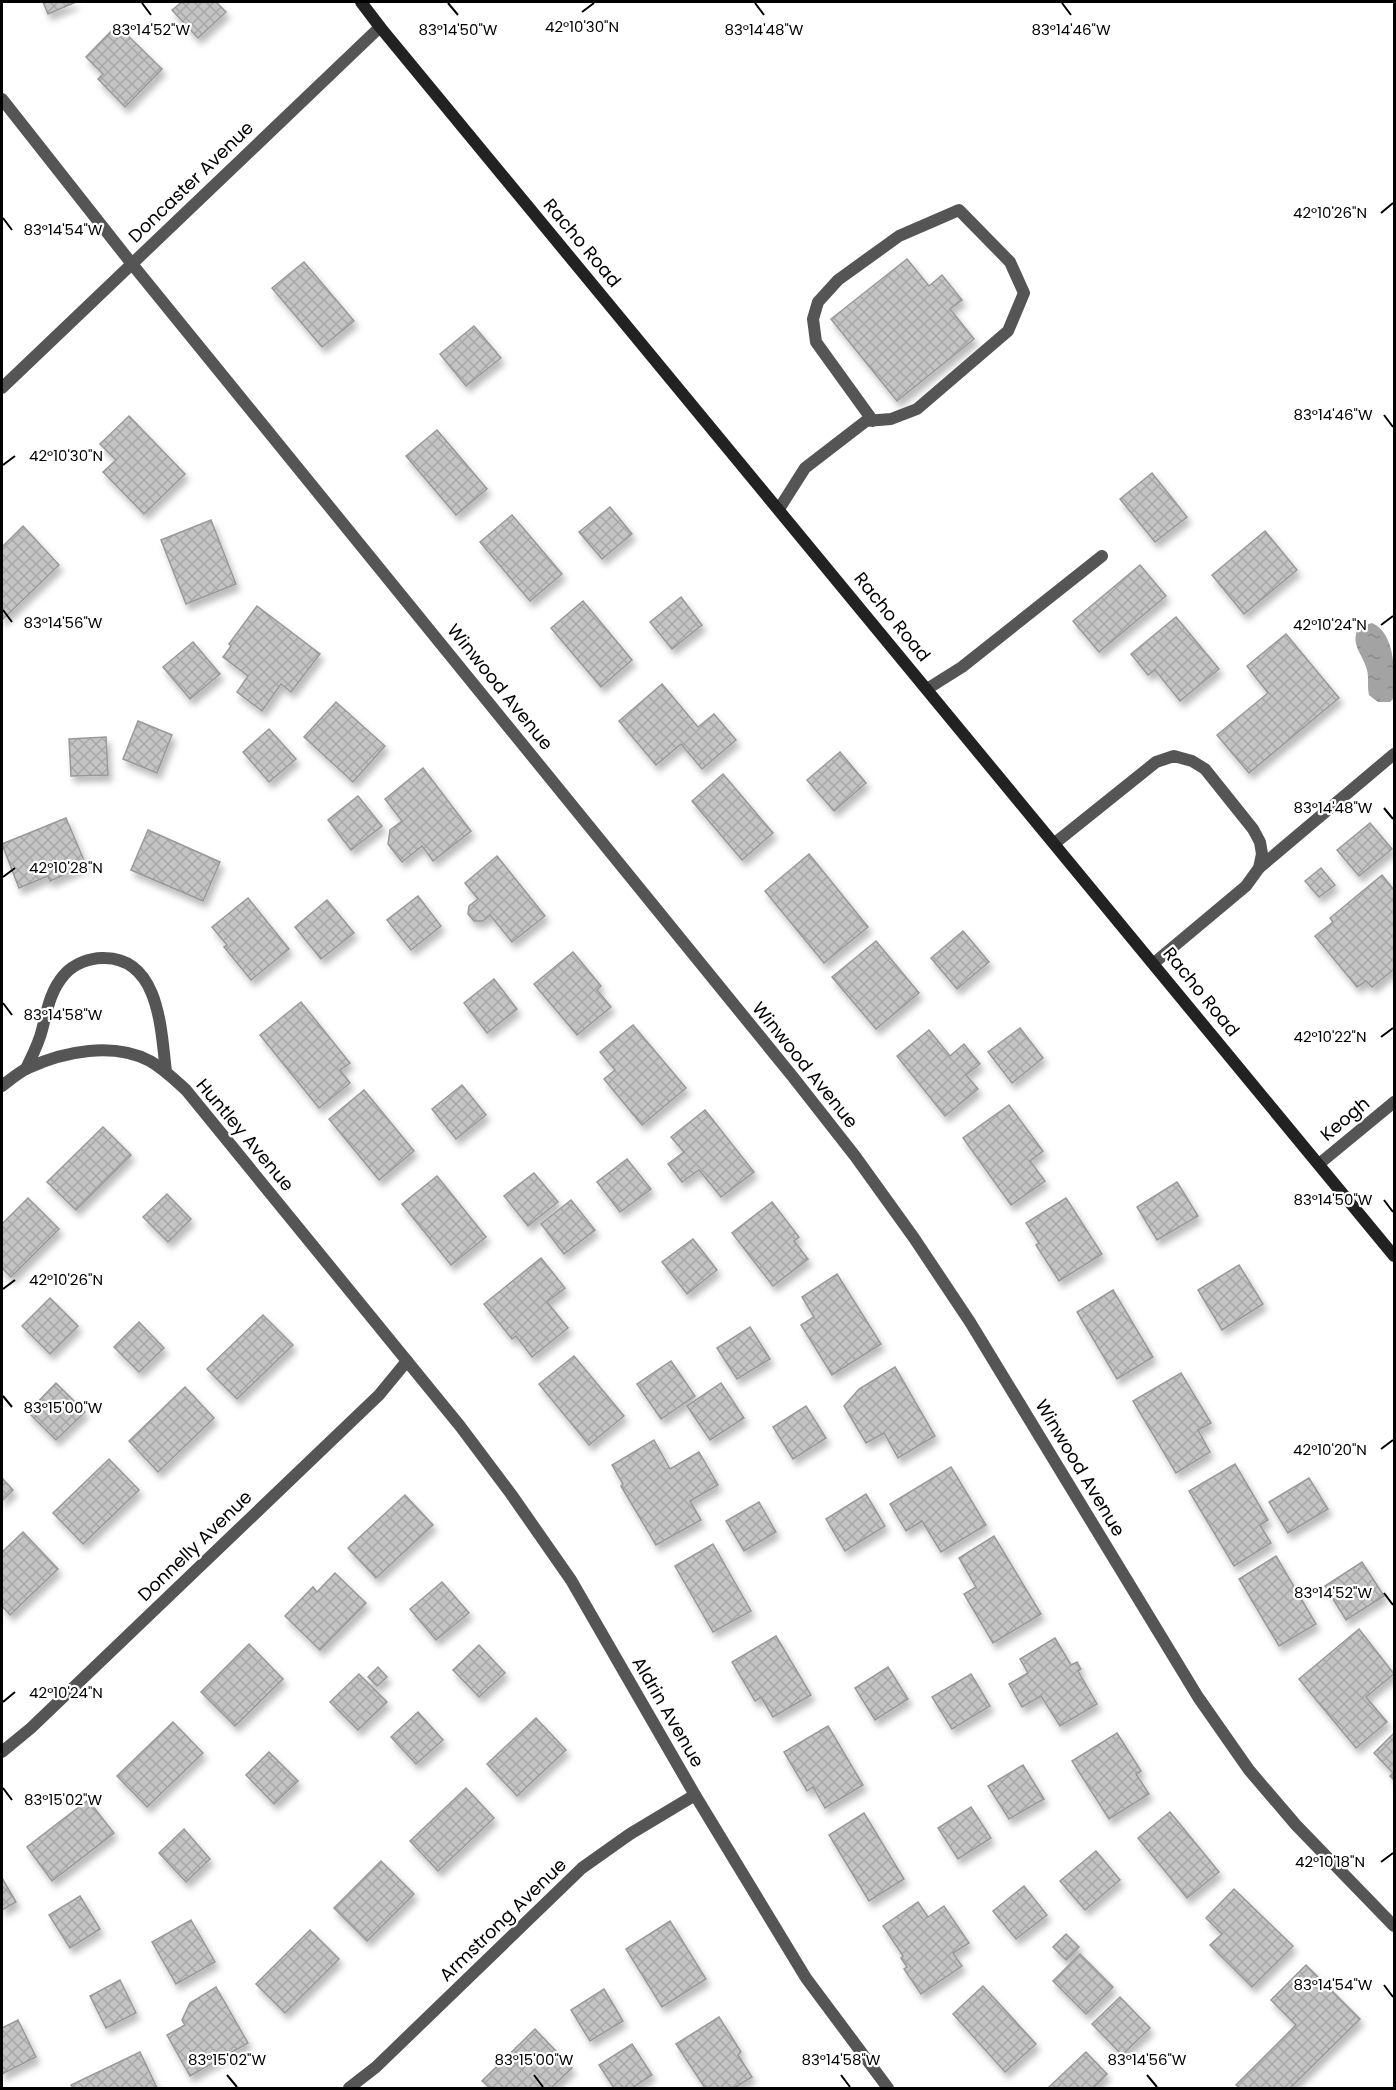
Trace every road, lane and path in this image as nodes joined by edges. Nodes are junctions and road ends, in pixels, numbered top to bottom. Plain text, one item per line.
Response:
1 (361, 2) edge
2 (380, 27) junction
3 (2, 99) edge
4 (132, 264) junction
5 (2, 388) edge
6 (873, 421) junction
7 (779, 509) junction
8 (1102, 556) dead end
9 (927, 689) junction
10 (1395, 754) edge
11 (1055, 843) junction
12 (1259, 868) junction
13 (1154, 963) junction
14 (26, 1068) junction
15 (166, 1072) junction
16 (2, 1086) edge
17 (1395, 1102) edge
18 (1319, 1164) junction
19 (1395, 1256) edge
20 (407, 1361) junction
21 (2, 1752) edge
22 (695, 1795) junction
23 (1395, 1926) edge
24 (349, 2088) edge
25 (888, 2088) edge

1 - 2 street, Racho Road
2 - 4 street, Doncaster Avenue
2 - 7 street, Racho Road
3 - 4 street, Winwood Avenue
4 - 5 street, Doncaster Avenue
4 - 23 street, Winwood Avenue
6 - 6 street
6 - 7 street
7 - 9 street, Racho Road
8 - 9 street
9 - 11 street, Racho Road
10 - 12 street
11 - 12 street
11 - 13 street, Racho Road
12 - 13 street
13 - 18 street, Racho Road
14 - 15 street, Huntley Avenue
14 - 15 street
14 - 16 street, Huntley Avenue
15 - 20 street, Huntley Avenue
17 - 18 street, Keogh
18 - 19 street, Racho Road
20 - 21 street, Donnelly Avenue
20 - 22 street, Aldrin Avenue
22 - 24 street, Armstrong Avenue
22 - 25 street, Aldrin Avenue

